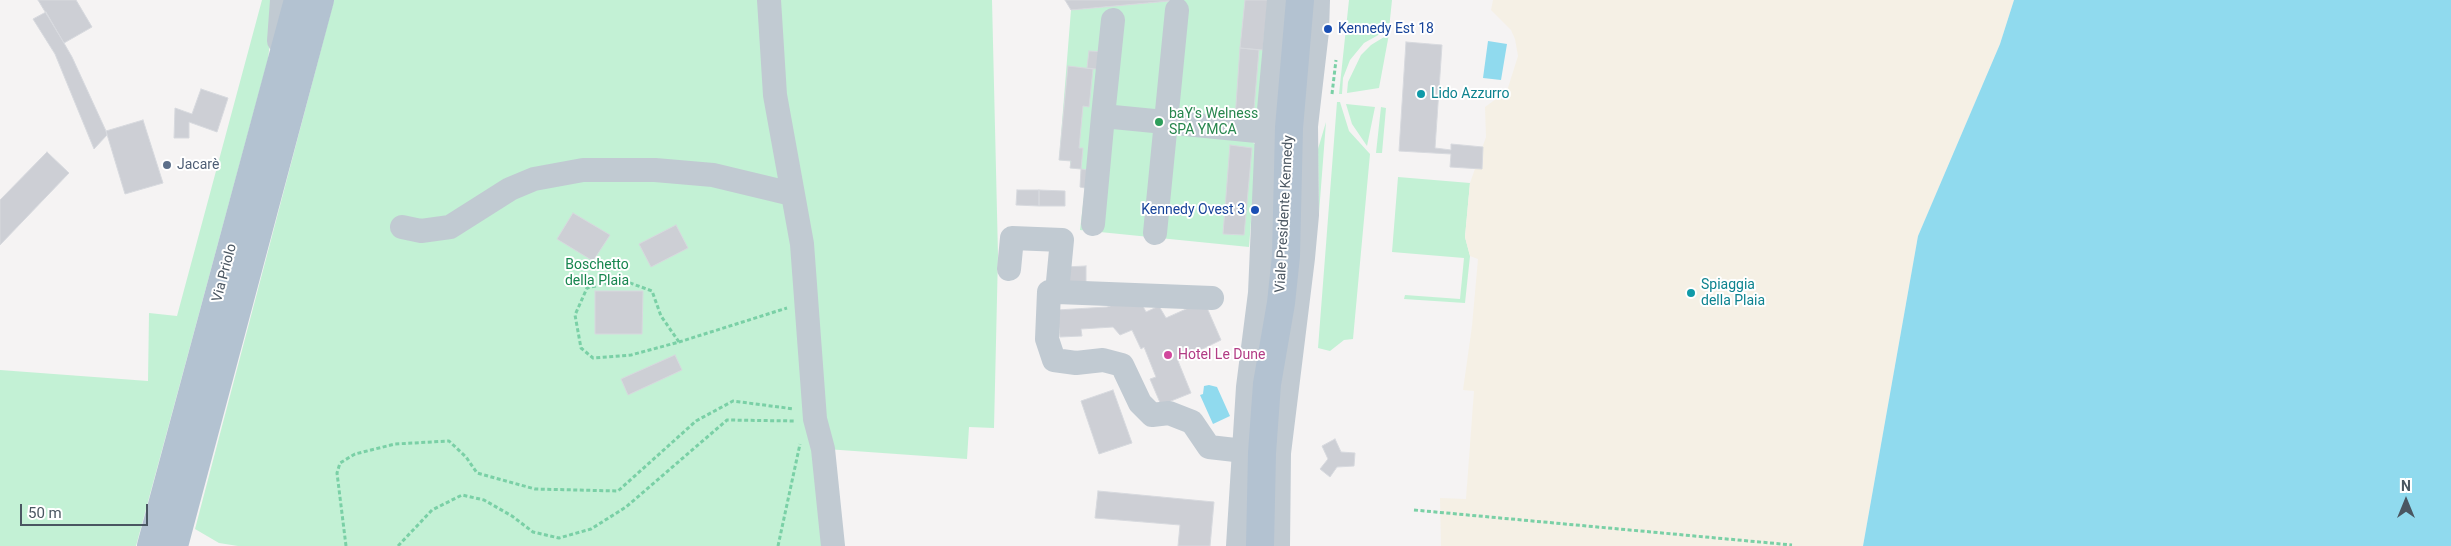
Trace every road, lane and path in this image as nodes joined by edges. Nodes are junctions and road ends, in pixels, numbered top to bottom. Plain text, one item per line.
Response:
1 (282, 0) edge
2 (298, 0) edge
3 (320, 0) edge
4 (769, 0) edge
5 (1279, 0) edge
6 (1300, 0) edge
7 (1318, 0) edge
8 (1177, 10) dead end
9 (1113, 20) dead end
10 (278, 77) junction
11 (1103, 116) junction
12 (1166, 122) junction
13 (1267, 132) junction
14 (792, 194) junction
15 (1093, 224) dead end
16 (402, 227) dead end
17 (1155, 232) dead end
18 (1009, 269) dead end
19 (1057, 292) junction
20 (1212, 298) dead end
21 (807, 302) junction
22 (679, 342) junction
23 (801, 410) dead end
24 (801, 416) dead end
25 (801, 439) dead end
26 (1244, 451) junction
27 (1414, 510) dead end
28 (1792, 545) edge
29 (151, 546) edge
30 (174, 546) edge
31 (346, 546) edge
32 (398, 546) edge
33 (778, 546) edge
34 (833, 546) edge
35 (1238, 546) edge
36 (1260, 546) edge
37 (1278, 546) edge

1 - 10 street
2 - 10 main road, Via Priolo
3 - 30 main road, Via Priolo
4 - 14 street
5 - 13 street
6 - 36 main road, Viale Presidente Kennedy
7 - 37 street
8 - 12 street
9 - 11 street
10 - 29 main road, Via Priolo
11 - 12 street
11 - 15 street
12 - 13 street
12 - 17 street
13 - 26 street
14 - 16 street
14 - 21 street
18 - 19 street
19 - 20 street
19 - 26 street
21 - 22 path
21 - 34 street
22 - 22 path
23 - 31 path
24 - 32 path
25 - 33 path
26 - 35 street
27 - 28 path

